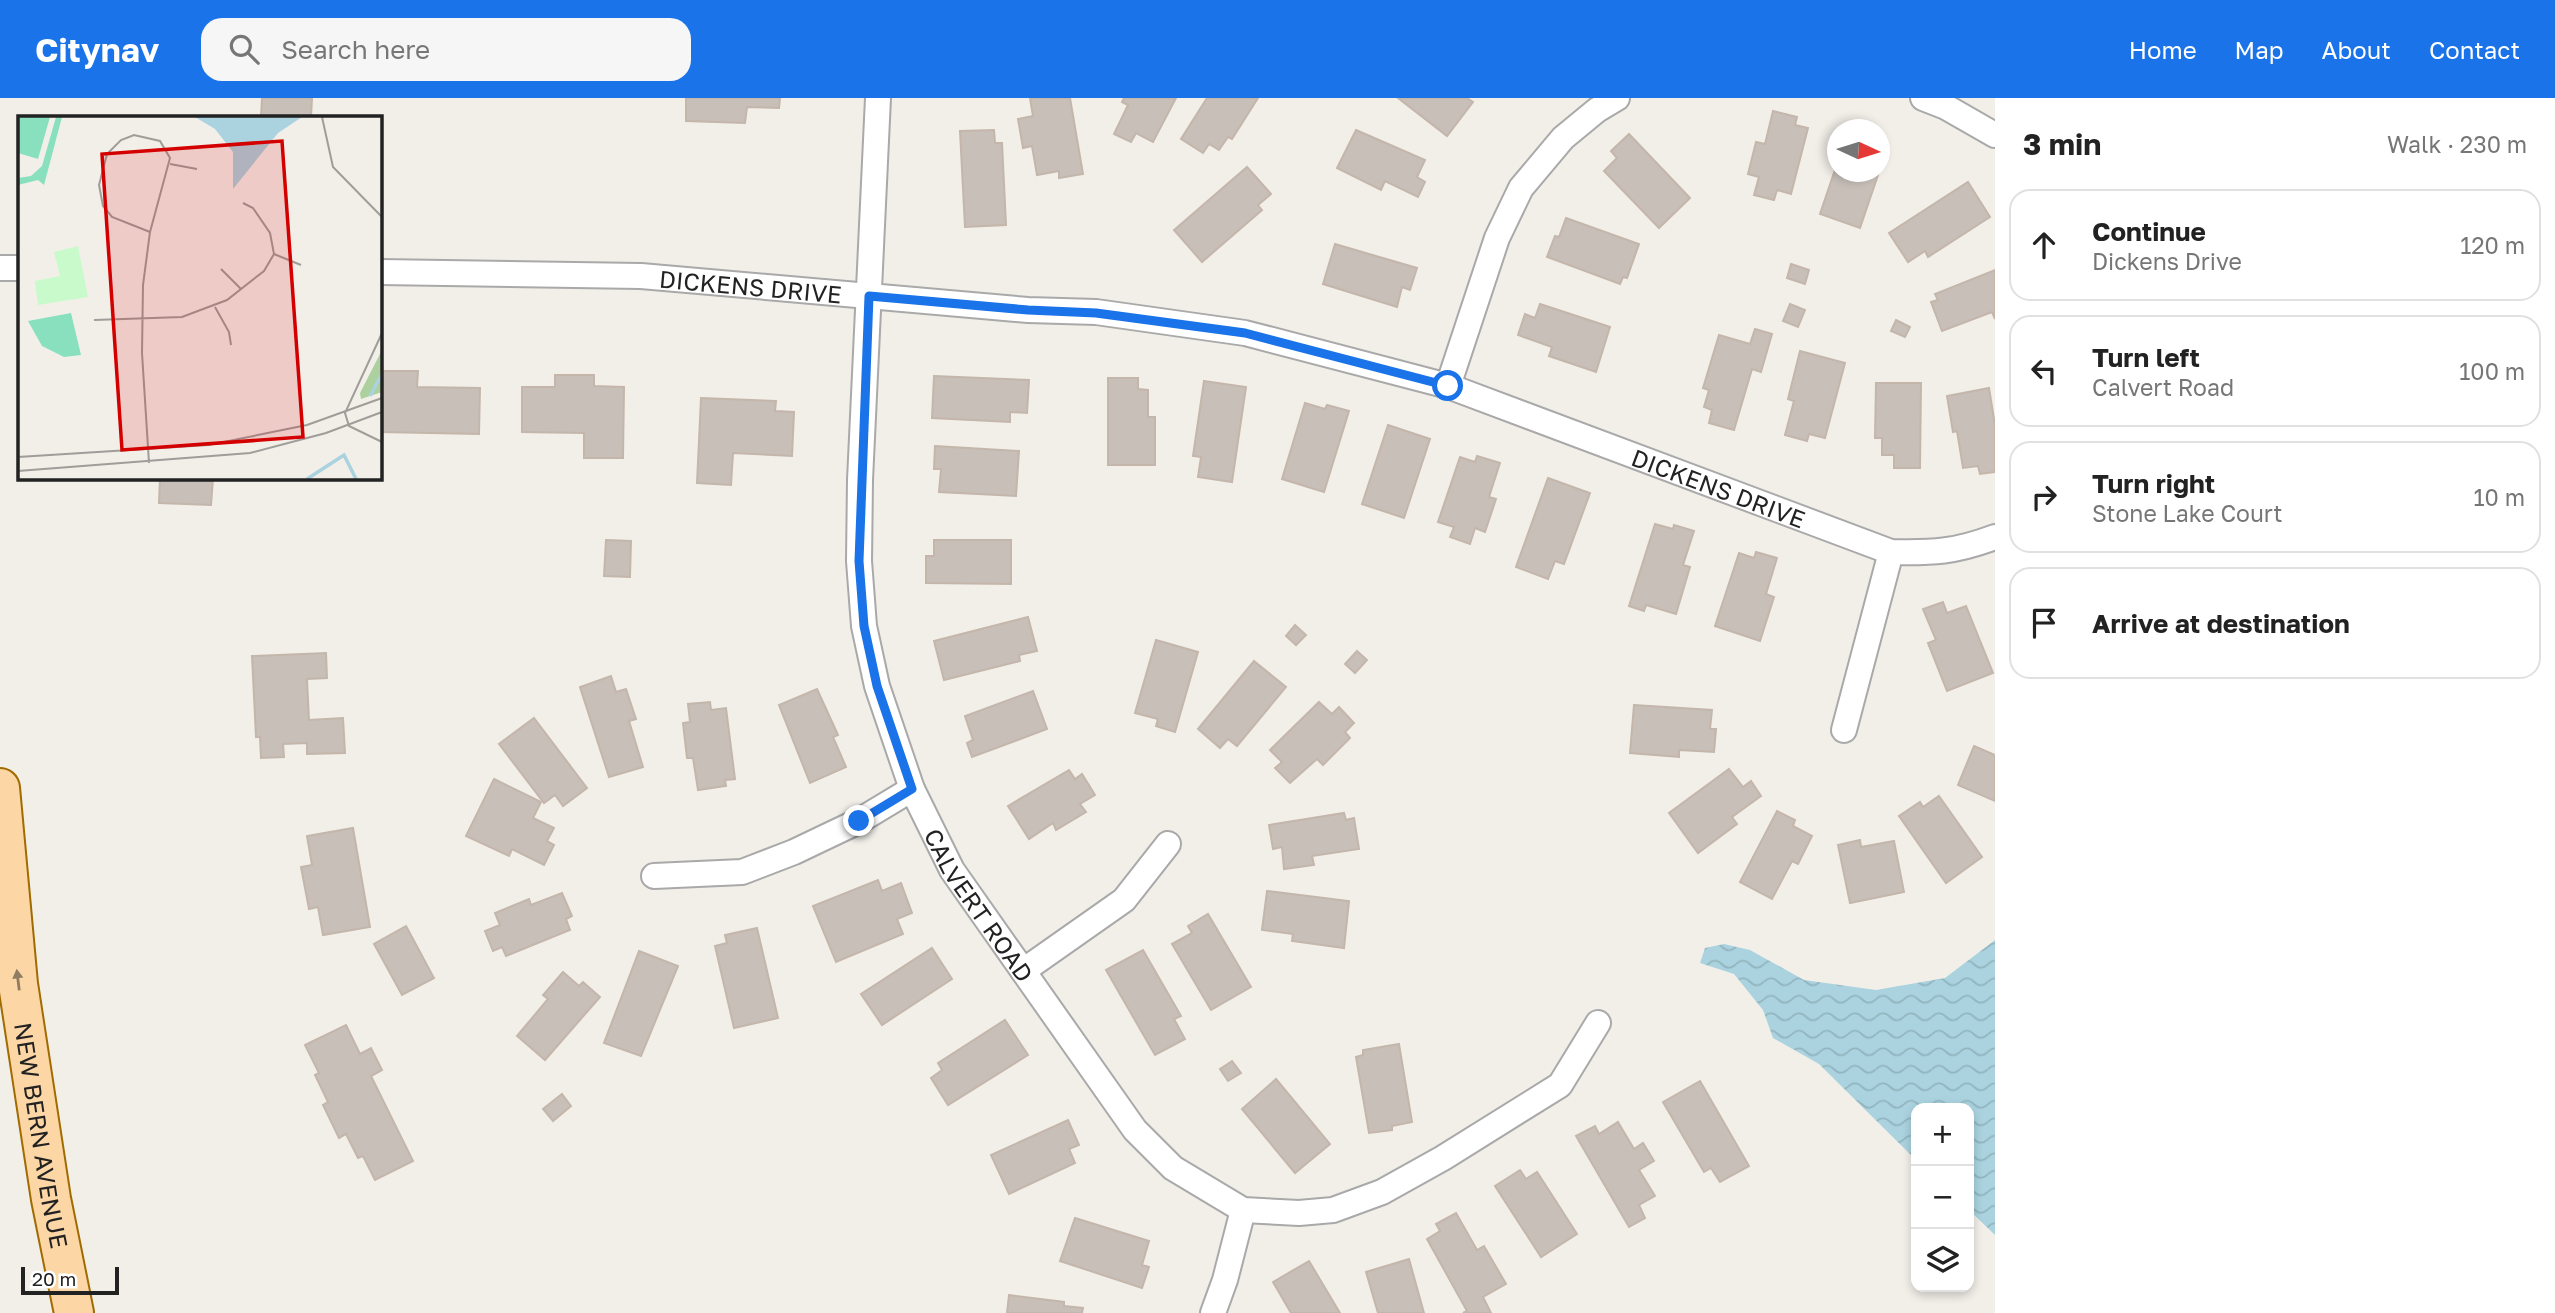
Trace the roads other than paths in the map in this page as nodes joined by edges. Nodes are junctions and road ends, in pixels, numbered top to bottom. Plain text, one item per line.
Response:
1 (878, 98) edge
2 (1618, 98) edge
3 (1923, 98) edge
4 (1995, 135) edge
5 (0, 268) edge
6 (18, 268) edge
7 (382, 272) edge
8 (869, 296) junction
9 (1448, 386) junction
10 (1995, 537) edge
11 (1891, 552) junction
12 (1844, 730) dead end
13 (0, 788) edge
14 (912, 789) junction
15 (1168, 844) dead end
16 (654, 876) dead end
17 (1023, 971) junction
18 (1598, 1023) dead end
19 (1243, 1210) junction
20 (74, 1313) edge
21 (1213, 1313) edge

1 - 8 street, CALVERT ROAD
2 - 9 street
3 - 4 street
5 - 6 street
7 - 8 street, DICKENS DRIVE
8 - 9 street, DICKENS DRIVE
8 - 14 street, CALVERT ROAD
9 - 11 street, DICKENS DRIVE
10 - 11 street, DICKENS DRIVE
11 - 12 street
20 -> 13 main road, NEW BERN AVENUE
14 - 16 street
14 - 17 street, CALVERT ROAD
15 - 17 street
17 - 19 street, CALVERT ROAD
18 - 19 street, CALVERT ROAD
19 - 21 street

